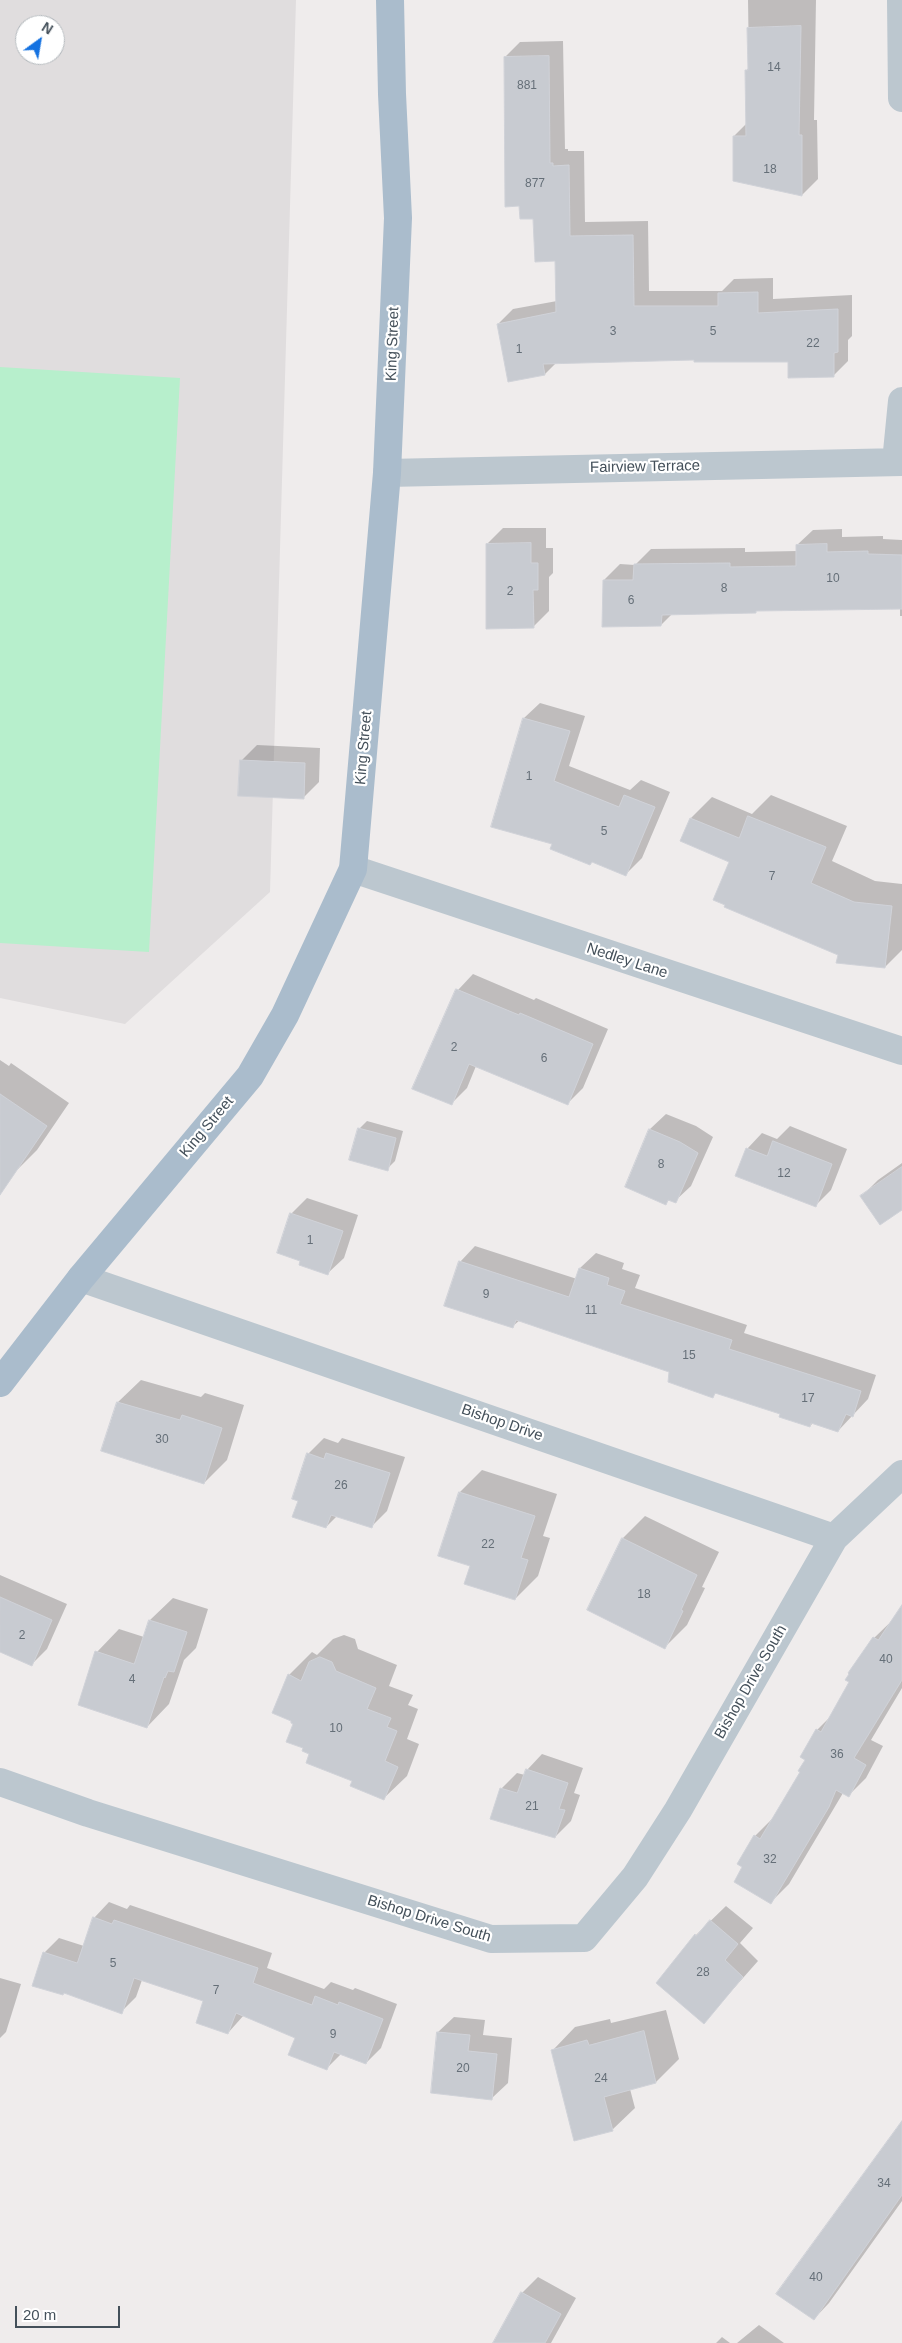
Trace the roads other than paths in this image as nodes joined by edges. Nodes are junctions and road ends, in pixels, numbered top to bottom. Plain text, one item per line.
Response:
1 (390, 0) edge
2 (901, 0) edge
3 (902, 98) edge
4 (902, 401) edge
5 (899, 462) edge
6 (387, 473) junction
7 (353, 869) junction
8 (902, 1051) edge
9 (81, 1278) junction
10 (0, 1382) edge
11 (902, 1474) edge
12 (834, 1538) junction
13 (0, 1782) edge

1 - 6 main road, King Street
2 - 3 street
4 - 5 street
5 - 6 street, Fairview Terrace
6 - 7 main road, King Street
7 - 8 street, Nedley Lane
7 - 9 main road, King Street
9 - 10 main road, King Street
9 - 12 street, Bishop Drive
11 - 12 street
12 - 13 street, Bishop Drive South

